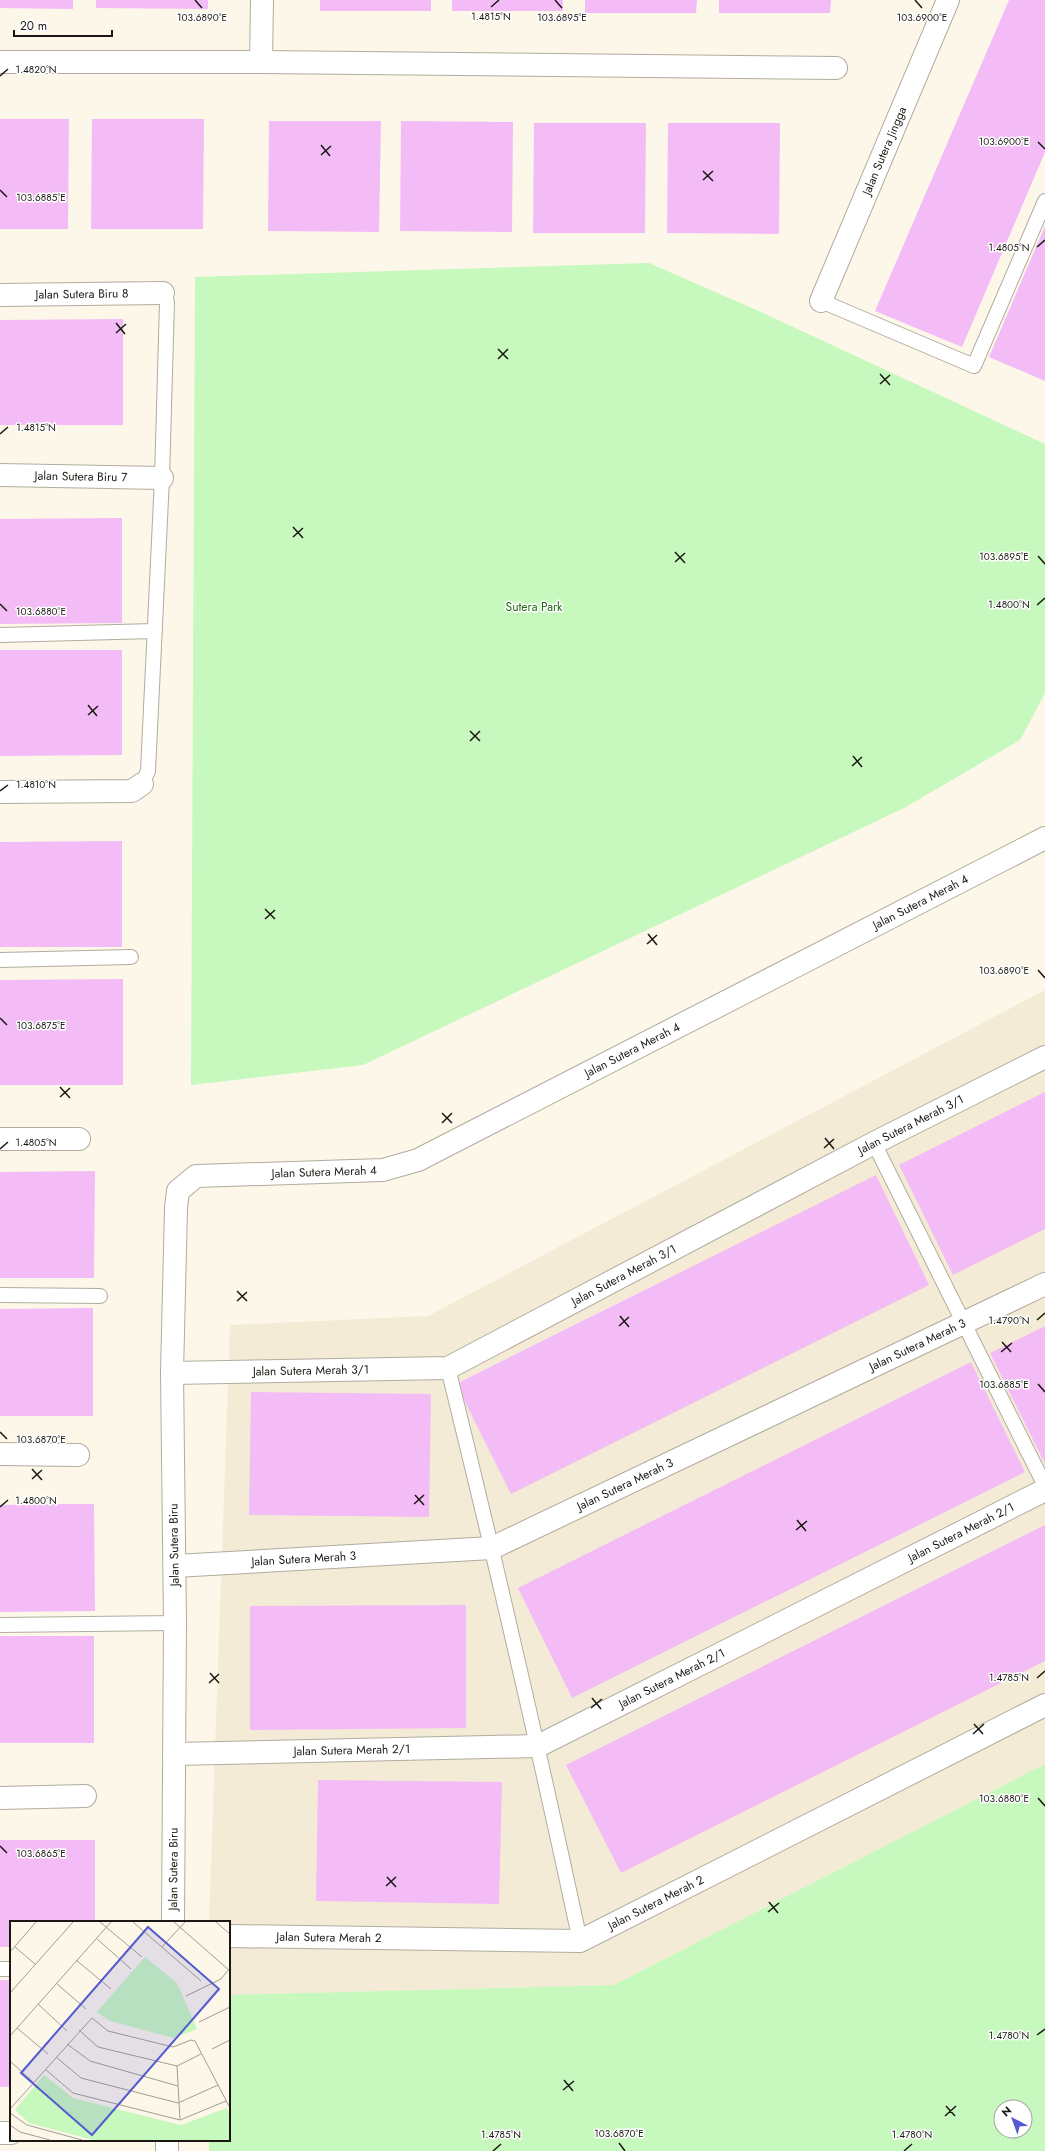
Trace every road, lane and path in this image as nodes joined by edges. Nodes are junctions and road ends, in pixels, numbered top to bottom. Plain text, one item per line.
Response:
1 (262, 0) edge
2 (948, 0) edge
3 (0, 62) edge
4 (260, 62) junction
5 (836, 68) dead end
6 (1045, 201) edge
7 (163, 293) joint
8 (0, 295) edge
9 (821, 301) joint
10 (0, 475) edge
11 (162, 478) junction
12 (155, 631) junction
13 (0, 635) edge
14 (142, 784) joint
15 (0, 792) edge
16 (1045, 838) edge
17 (131, 957) dead end
18 (0, 960) edge
19 (1045, 1057) edge
20 (0, 1139) edge
21 (79, 1139) dead end
22 (874, 1143) junction
23 (196, 1176) joint
24 (1045, 1284) edge
25 (0, 1295) edge
26 (100, 1296) dead end
27 (964, 1323) junction
28 (448, 1368) junction
29 (172, 1373) junction
30 (0, 1454) edge
31 (78, 1455) dead end
32 (1045, 1486) edge
33 (1045, 1490) edge
34 (492, 1548) junction
35 (175, 1566) junction
36 (175, 1623) junction
37 (0, 1625) edge
38 (1045, 1705) edge
39 (538, 1746) junction
40 (174, 1754) junction
41 (85, 1796) dead end
42 (0, 1798) edge
43 (173, 1921) edge
44 (230, 1936) edge
45 (580, 1941) junction

1 - 4 street
2 - 9 street, Jalan Sutera Jingga
3 - 4 street
4 - 5 street
6 - 9 lane
7 - 8 street, Jalan Sutera Biru 8
7 - 11 lane
10 - 11 street, Jalan Sutera Biru 7
11 - 12 lane
12 - 13 lane
12 - 14 lane
14 - 15 street
16 - 23 street, Jalan Sutera Merah 4
17 - 18 lane
19 - 22 street, Jalan Sutera Merah 3/1
20 - 21 street
22 - 27 lane
22 - 28 street, Jalan Sutera Merah 3/1
23 - 29 street, Jalan Sutera Biru
24 - 27 street, Jalan Sutera Merah 3
25 - 26 lane
27 - 32 lane
27 - 34 street, Jalan Sutera Merah 3
28 - 29 street, Jalan Sutera Merah 3/1
28 - 34 lane
29 - 35 street, Jalan Sutera Biru
30 - 31 street
33 - 39 street, Jalan Sutera Merah 2/1
34 - 35 street, Jalan Sutera Merah 3
34 - 39 lane
35 - 36 street, Jalan Sutera Biru
36 - 37 lane
36 - 40 street, Jalan Sutera Biru
38 - 45 street, Jalan Sutera Merah 2
39 - 40 street, Jalan Sutera Merah 2/1
39 - 45 lane
40 - 43 street, Jalan Sutera Biru
41 - 42 street
44 - 45 street, Jalan Sutera Merah 2

